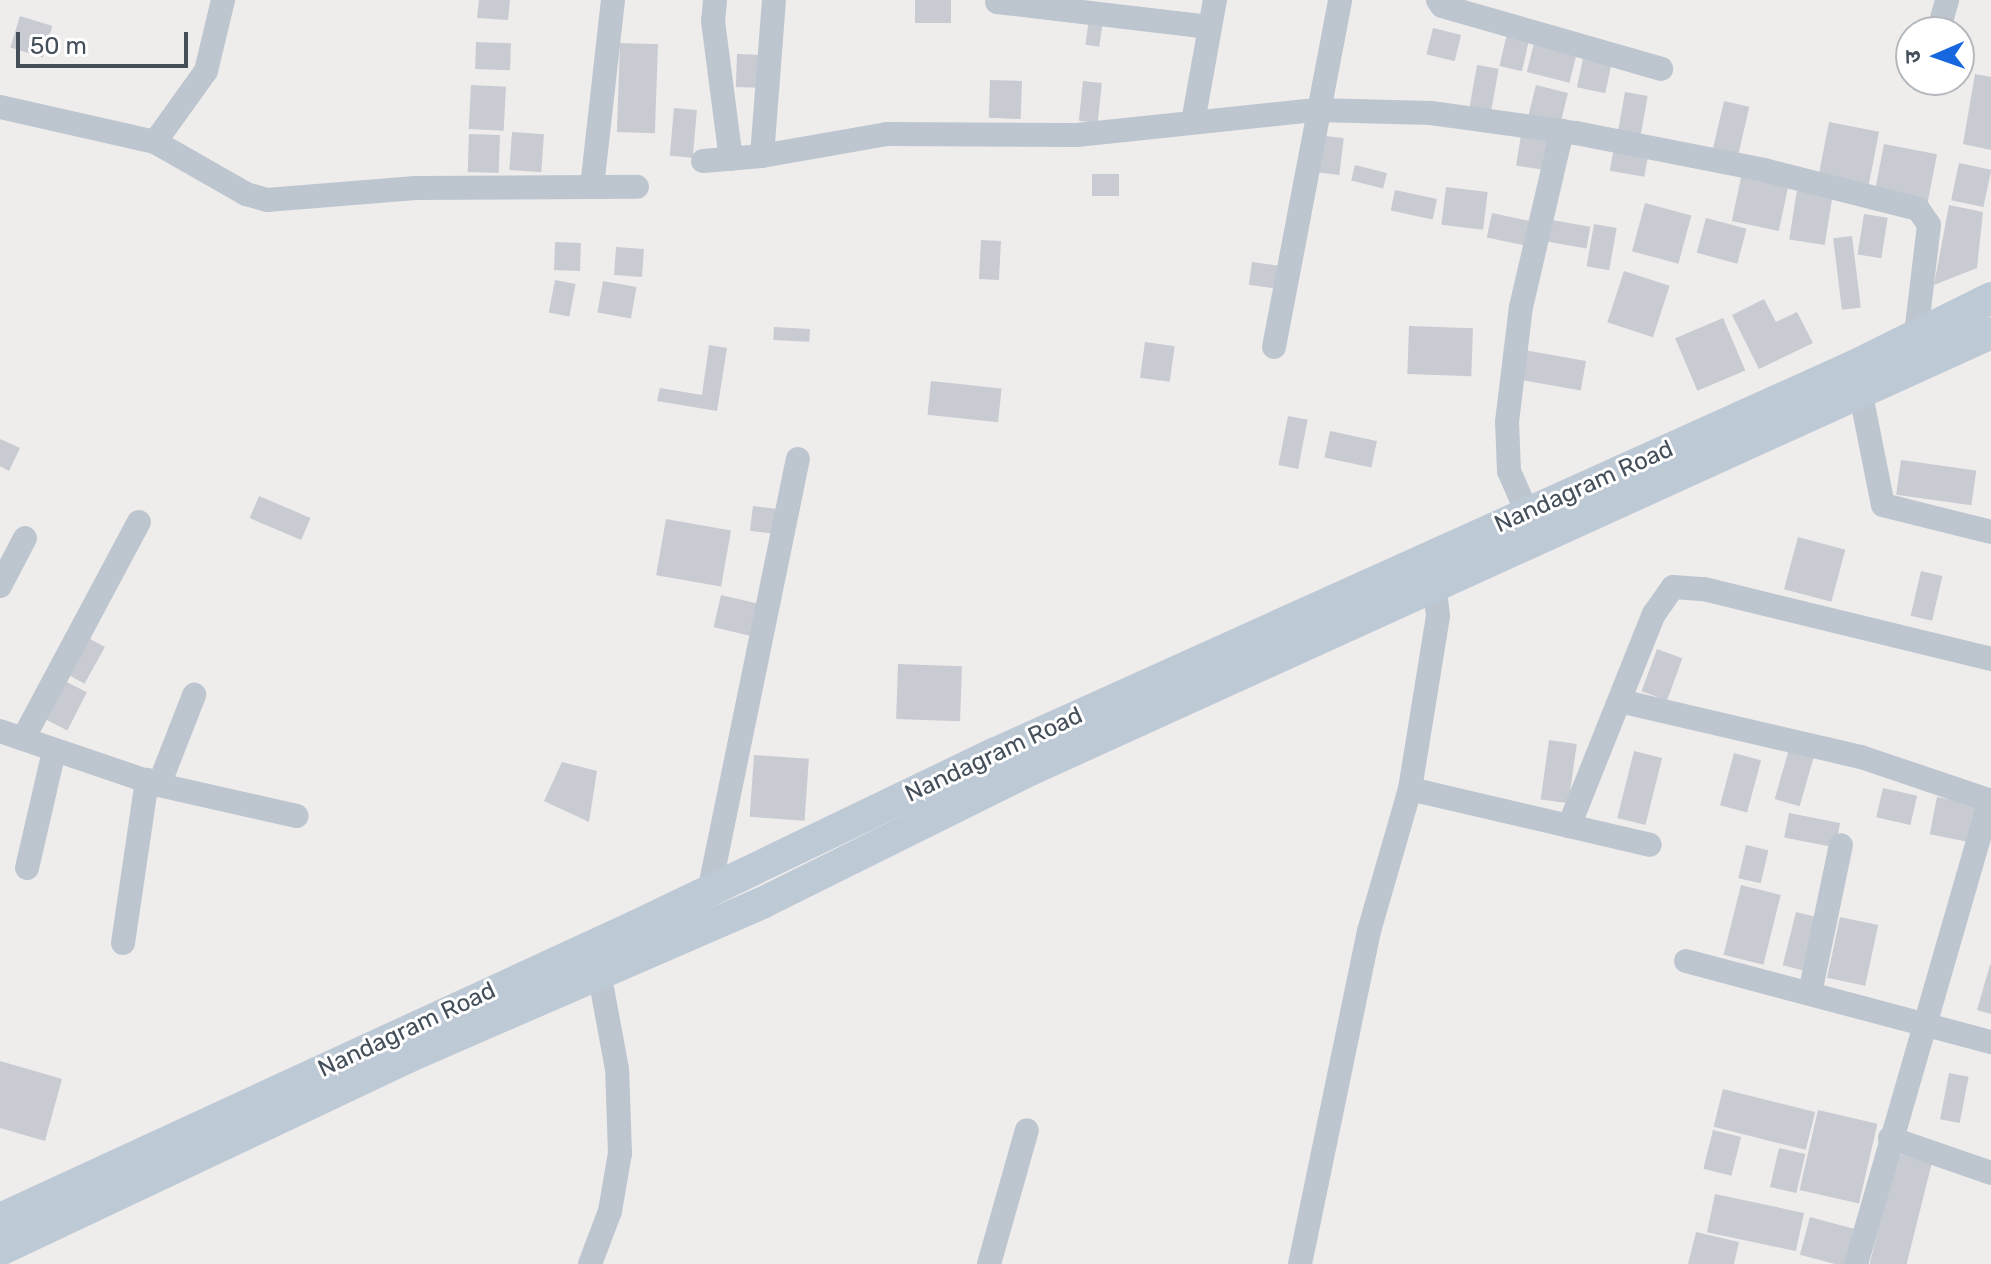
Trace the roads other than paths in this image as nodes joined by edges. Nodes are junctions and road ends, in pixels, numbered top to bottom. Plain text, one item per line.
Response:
1 (223, 0) edge
2 (613, 0) edge
3 (715, 0) edge
4 (774, 0) edge
5 (1215, 0) edge
6 (1340, 0) edge
7 (1438, 0) edge
8 (997, 2) dead end
9 (1210, 27) junction
10 (1661, 69) dead end
11 (0, 107) edge
12 (1316, 110) junction
13 (1193, 122) junction
14 (1562, 131) junction
15 (155, 142) junction
16 (762, 156) junction
17 (731, 159) junction
18 (703, 161) dead end
19 (592, 187) junction
20 (637, 187) dead end
21 (1991, 298) edge
22 (1991, 333) edge
23 (1916, 334) junction
24 (1274, 347) dead end
25 (1861, 395) junction
26 (798, 459) dead end
27 (139, 522) dead end
28 (1533, 526) junction
29 (1991, 532) edge
30 (25, 538) dead end
31 (1433, 572) junction
32 (0, 586) edge
33 (1991, 659) edge
34 (194, 695) dead end
35 (1620, 701) junction
36 (12, 735) edge
37 (54, 751) junction
38 (153, 782) junction
39 (1410, 789) junction
40 (1990, 801) edge
41 (879, 808) junction
42 (297, 816) dead end
43 (1569, 826) junction
44 (893, 838) junction
45 (1650, 845) dead end
46 (1841, 845) dead end
47 (27, 868) dead end
48 (710, 887) junction
49 (123, 943) dead end
50 (1686, 961) dead end
51 (599, 972) junction
52 (1810, 993) junction
53 (1927, 1023) junction
54 (436, 1031) junction
55 (1991, 1042) edge
56 (256, 1115) junction
57 (1027, 1130) dead end
58 (1890, 1138) junction
59 (1991, 1173) edge
60 (0, 1219) edge
61 (0, 1250) edge
62 (590, 1264) edge
63 (989, 1264) edge
64 (1300, 1264) edge
65 (1856, 1264) edge

1 - 15 street
2 - 19 street
3 - 17 street
4 - 16 street
5 - 9 street
6 - 12 street
7 - 10 street
8 - 9 street
9 - 13 street
11 - 15 street
12 - 13 street
12 - 14 street
12 - 24 street
13 - 16 street
14 - 23 street
14 - 28 street
15 - 19 street
16 - 17 street
17 - 18 street
19 - 20 street
21 - 23 street, Nandagram Road
22 - 25 street, Nandagram Road
23 - 28 street, Nandagram Road
25 - 28 street, Nandagram Road
25 - 29 street
26 - 48 street
27 - 36 street
28 - 31 street, Nandagram Road
30 - 32 street
31 - 39 street
31 - 41 street, Nandagram Road
31 - 44 street, Nandagram Road
33 - 35 street
34 - 38 street
35 - 40 street
35 - 43 street
36 - 37 street
37 - 38 street
37 - 47 street
38 - 42 street
38 - 49 street
39 - 43 street
39 - 64 street
40 - 53 street
41 - 44 street
41 - 48 street, Nandagram Road
43 - 45 street
44 - 51 street, Nandagram Road
46 - 52 street
48 - 54 street, Nandagram Road
50 - 52 street
51 - 54 street, Nandagram Road
51 - 62 street
52 - 53 street
53 - 55 street
53 - 58 street
54 - 56 street, Nandagram Road
56 - 60 street, Nandagram Road
56 - 61 street, Nandagram Road
57 - 63 street
58 - 59 street
58 - 65 street

